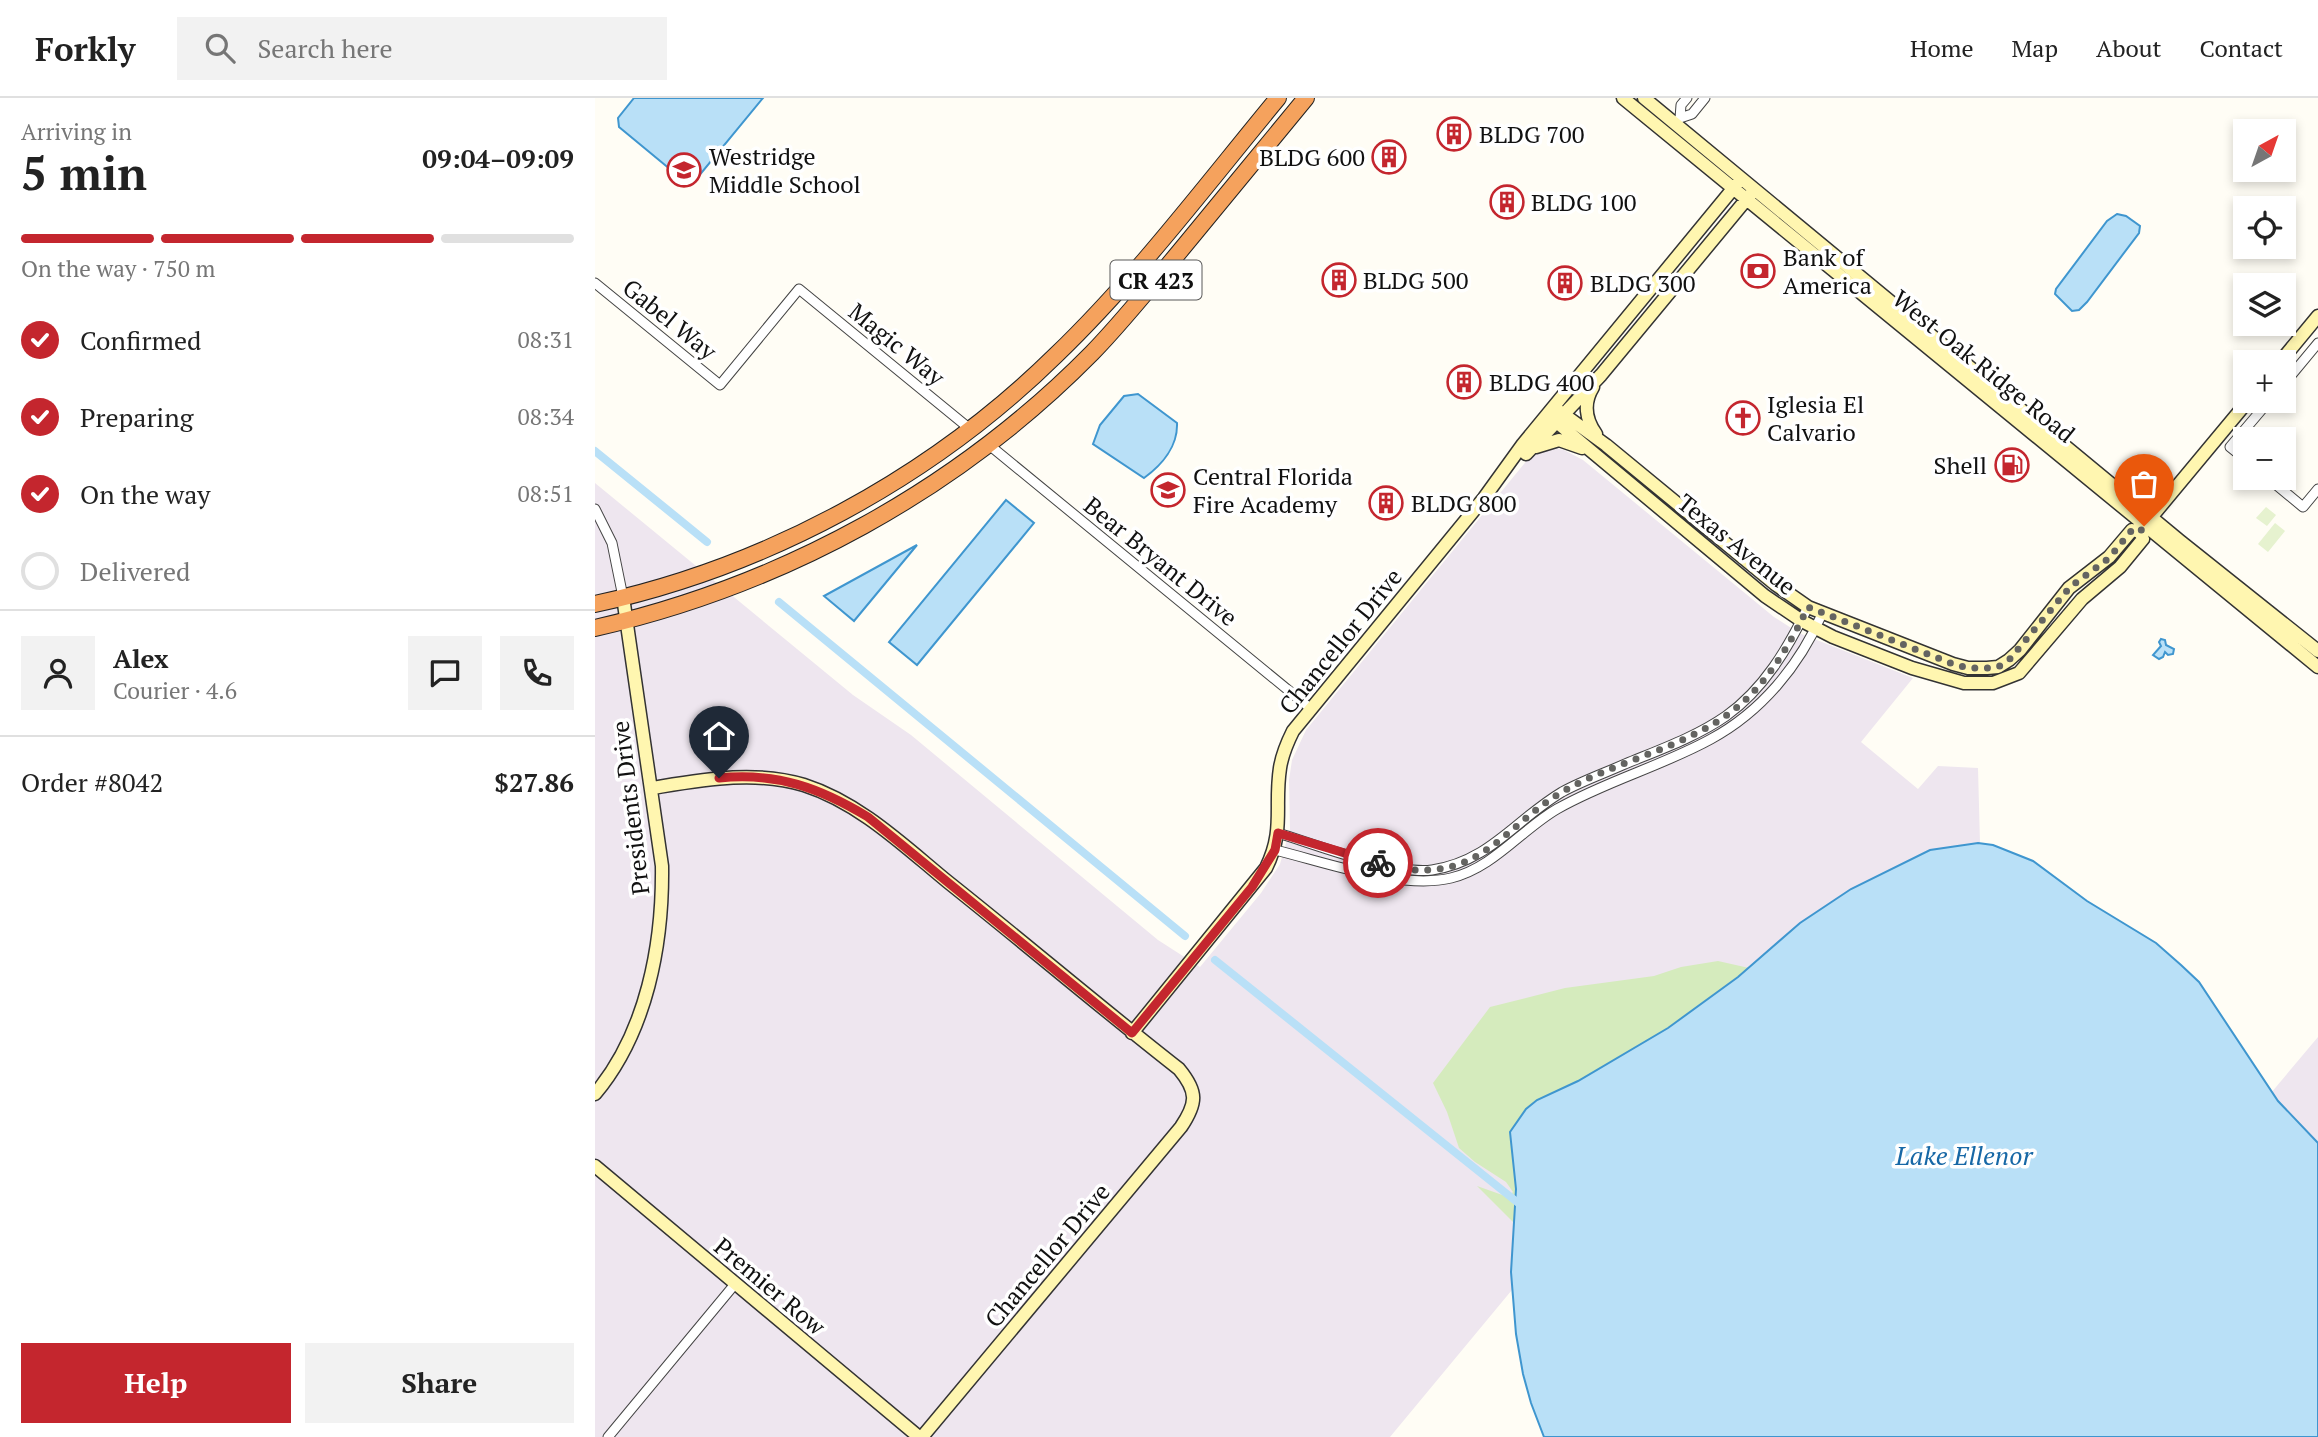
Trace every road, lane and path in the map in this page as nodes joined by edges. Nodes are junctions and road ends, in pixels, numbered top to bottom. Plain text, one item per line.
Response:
1 (1278, 98) edge
2 (1306, 98) edge
3 (1623, 98) edge
4 (1635, 98) edge
5 (1644, 98) edge
6 (1687, 98) edge
7 (1705, 98) edge
8 (1678, 121) junction
9 (1737, 184) junction
10 (1750, 195) junction
11 (595, 283) edge
12 (799, 289) joint
13 (2318, 316) edge
14 (2318, 343) edge
15 (2290, 350) edge
16 (1955, 370) junction
17 (2296, 370) edge
18 (1601, 374) junction
19 (1983, 377) junction
20 (1006, 400) junction
21 (2238, 413) edge
22 (2259, 413) edge
23 (1556, 415) junction
24 (2247, 427) edge
25 (970, 429) junction
26 (988, 444) junction
27 (1606, 445) junction
28 (1529, 450) junction
29 (1592, 452) junction
30 (948, 474) junction
31 (2318, 489) edge
32 (2282, 490) edge
33 (1485, 498) junction
34 (595, 509) edge
35 (2145, 525) junction
36 (2109, 558) junction
37 (2120, 567) junction
38 (1775, 584) junction
39 (1765, 596) junction
40 (2063, 596) junction
41 (624, 597) junction
42 (2236, 600) junction
43 (595, 604) edge
44 (1808, 607) junction
45 (2075, 607) junction
46 (1822, 614) junction
47 (626, 620) junction
48 (1802, 621) junction
49 (2286, 625) junction
50 (595, 628) edge
51 (1815, 628) junction
52 (2020, 649) junction
53 (1917, 651) junction
54 (2318, 651) edge
55 (2032, 659) junction
56 (1912, 667) junction
57 (2318, 667) edge
58 (1968, 668) junction
59 (1964, 683) junction
60 (1310, 708) junction
61 (652, 788) junction
62 (1278, 833) junction
63 (1275, 850) junction
64 (1132, 1033) junction
65 (595, 1094) edge
66 (595, 1166) edge
67 (735, 1284) junction
68 (608, 1437) edge
69 (921, 1437) edge

1 - 20 highway, CR 423
2 - 26 highway, CR 423
3 - 9 street, West Oak Ridge Road
4 - 8 street
5 - 8 street, West Oak Ridge Road
6 - 8 street
7 - 8 street
8 - 9 street, West Oak Ridge Road
9 - 10 street, West Oak Ridge Road
9 - 23 street, Chancellor Drive
10 - 16 street, West Oak Ridge Road
10 - 18 street, Chancellor Drive
10 - 19 street, West Oak Ridge Road
11 - 12 street, Gabel Way
12 - 25 street, Magic Way
13 - 15 street
14 - 17 street
16 - 19 street
16 - 35 street, West Oak Ridge Road
18 - 23 street, Chancellor Drive
18 - 27 street
19 - 35 street, West Oak Ridge Road
20 - 25 highway, CR 423
20 - 26 highway
21 - 35 street, Texas Avenue
22 - 24 street
23 - 27 street, Texas Avenue
23 - 28 street, Chancellor Drive
23 - 29 street, Texas Avenue
23 - 33 street, Chancellor Drive
25 - 30 highway
25 - 41 highway, CR 423
26 - 30 highway, CR 423
26 - 60 street, Bear Bryant Drive
27 - 38 street, Texas Avenue
28 - 29 street
28 - 33 street, Chancellor Drive
29 - 39 street, Texas Avenue
30 - 47 highway, CR 423
31 - 32 street
33 - 60 street, Chancellor Drive
34 - 41 street, Presidents Drive
35 - 36 street, Texas Avenue
35 - 37 street, Texas Avenue
35 - 42 street, West Oak Ridge Road
35 - 49 street, West Oak Ridge Road
36 - 37 street
36 - 40 street, Texas Avenue
37 - 45 street, Texas Avenue
38 - 39 street
38 - 44 street, Texas Avenue
39 - 48 street, Texas Avenue
40 - 45 street
40 - 52 street, Texas Avenue
41 - 43 highway, CR 423
41 - 47 street, Presidents Drive
42 - 49 street
42 - 57 street, West Oak Ridge Road
44 - 46 street, Texas Avenue
44 - 48 street
45 - 55 street, Texas Avenue
46 - 51 street
46 - 53 street, Texas Avenue
47 - 50 highway, CR 423
47 - 61 street, Presidents Drive
48 - 51 street, Texas Avenue
48 - 62 street
49 - 54 street, West Oak Ridge Road
51 - 56 street, Texas Avenue
51 - 63 street
52 - 55 street
52 - 58 street, Texas Avenue
53 - 56 street
53 - 58 street, Texas Avenue
55 - 59 street, Texas Avenue
56 - 59 street, Texas Avenue
58 - 59 street
60 - 62 street, Chancellor Drive
61 - 64 street
61 - 65 street, Presidents Drive
62 - 63 street, Chancellor Drive
63 - 64 street, Chancellor Drive
64 - 69 street, Chancellor Drive
66 - 67 street, Premier Row
67 - 68 street
67 - 69 street, Premier Row

